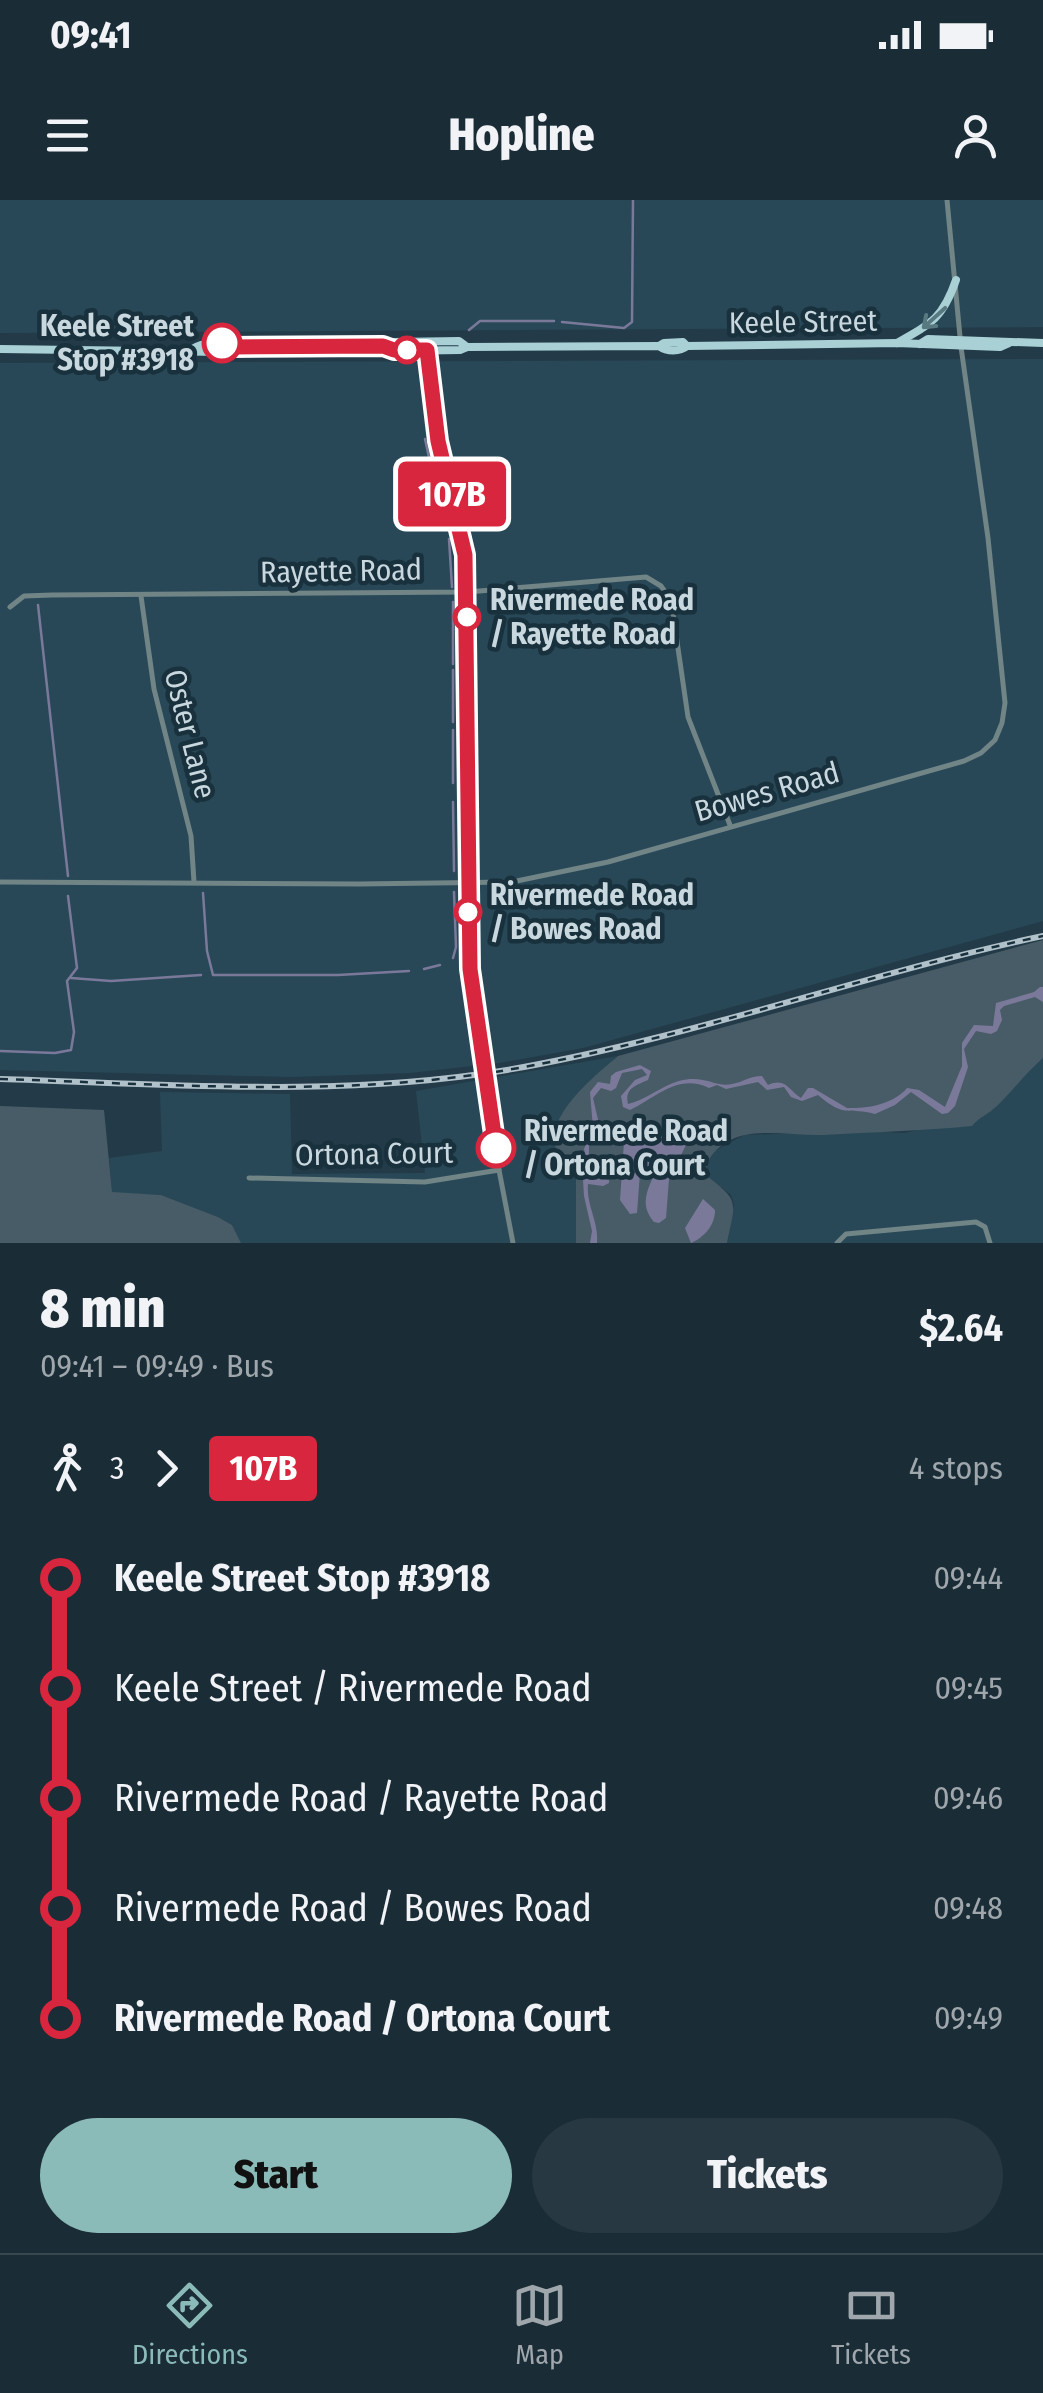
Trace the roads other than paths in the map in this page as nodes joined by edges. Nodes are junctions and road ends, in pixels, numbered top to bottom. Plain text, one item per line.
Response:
1 (947, 200) edge
2 (956, 280) junction
3 (897, 343) junction
4 (961, 343) junction
5 (1043, 343) edge
6 (427, 346) junction
7 (0, 349) edge
8 (467, 592) junction
9 (140, 596) junction
10 (10, 606) dead end
11 (730, 825) junction
12 (0, 882) edge
13 (194, 882) junction
14 (467, 882) junction
15 (499, 1170) junction
16 (250, 1178) dead end
17 (514, 1243) edge
18 (837, 1243) edge
19 (990, 1243) edge

1 - 2 street, Bowes Road
2 -> 3 main road
2 - 4 street, Bowes Road
3 - 4 main road, Keele Street
3 - 6 main road, Keele Street
4 - 5 main road, Keele Street
4 - 11 street, Bowes Road
6 - 7 main road, Keele Street
6 - 8 street
8 - 9 street, Rayette Road
8 - 11 street, Rayette Road
8 - 14 street
9 - 10 street, Rayette Road
9 - 13 street, Oster Lane
11 - 14 street, Bowes Road
12 - 13 street, Bowes Road
13 - 14 street, Bowes Road
14 - 15 street
15 - 16 street, Ortona Court
15 - 17 street
18 - 19 street

